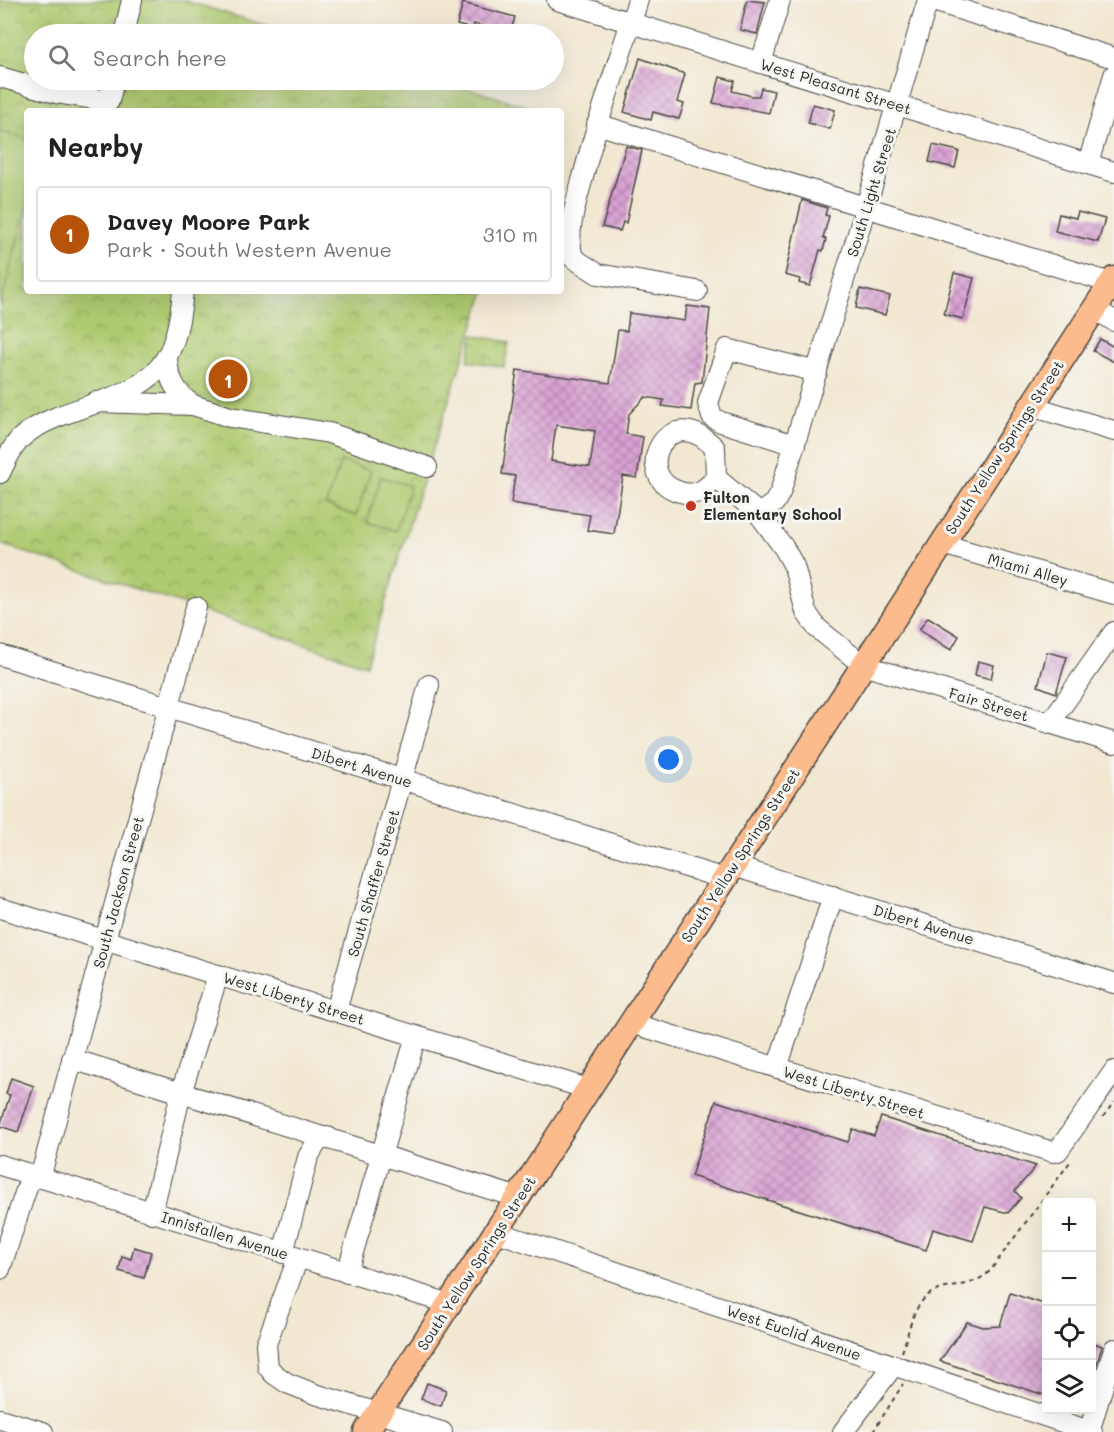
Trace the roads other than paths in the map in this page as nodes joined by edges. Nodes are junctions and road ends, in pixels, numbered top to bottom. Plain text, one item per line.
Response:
1 (132, 0) edge
2 (557, 0) edge
3 (638, 0) edge
4 (780, 0) edge
5 (929, 0) edge
6 (631, 22) junction
7 (126, 24) edge
8 (1114, 58) edge
9 (761, 63) junction
10 (1114, 75) edge
11 (0, 77) edge
12 (24, 84) edge
13 (46, 90) edge
14 (114, 90) edge
15 (897, 105) junction
16 (115, 106) edge
17 (597, 124) junction
18 (1088, 164) junction
19 (1114, 172) edge
20 (866, 209) junction
21 (1113, 281) edge
22 (697, 291) dead end
23 (182, 294) edge
24 (1104, 315) edge
25 (167, 358) junction
26 (817, 372) junction
27 (94, 402) junction
28 (193, 405) junction
29 (1031, 406) junction
30 (1114, 431) edge
31 (795, 445) junction
32 (427, 467) dead end
33 (0, 473) edge
34 (716, 478) dead end
35 (759, 514) junction
36 (942, 544) junction
37 (1114, 594) edge
38 (196, 607) dead end
39 (1114, 632) edge
40 (0, 655) edge
41 (863, 665) junction
42 (429, 685) dead end
43 (169, 707) junction
44 (1050, 723) junction
45 (1114, 743) edge
46 (402, 779) junction
47 (729, 872) junction
48 (832, 896) junction
49 (0, 908) edge
50 (105, 940) junction
51 (218, 975) junction
52 (1114, 983) edge
53 (336, 1011) junction
54 (631, 1023) junction
55 (416, 1036) junction
56 (72, 1059) junction
57 (777, 1068) junction
58 (1114, 1071) edge
59 (588, 1089) junction
60 (181, 1093) junction
61 (328, 1137) junction
62 (380, 1153) junction
63 (0, 1166) edge
64 (35, 1176) junction
65 (519, 1198) junction
66 (152, 1212) junction
67 (496, 1232) junction
68 (291, 1255) junction
69 (0, 1269) edge
70 (347, 1273) junction
71 (450, 1304) junction
72 (1114, 1349) edge
73 (897, 1360) junction
74 (380, 1411) junction
75 (0, 1419) edge
76 (43, 1432) edge
77 (366, 1432) edge
78 (442, 1432) edge
79 (843, 1432) edge
80 (1090, 1432) edge

1 - 7 street
2 - 6 street, West Pleasant Street
3 - 6 street
4 - 9 street
5 - 8 street
5 - 15 street, South Light Street
6 - 9 street, West Pleasant Street
6 - 17 street
9 - 15 street, West Pleasant Street
10 - 18 street
11 - 12 street
13 - 16 street
14 - 16 street
15 - 18 street, West Pleasant Street
15 - 20 street, South Light Street
17 - 20 street
17 - 22 street
18 - 19 street, West Pleasant Street
20 - 21 street
20 - 26 street, South Light Street
21 - 24 main road, South Yellow Springs Street
23 - 25 street
24 - 29 main road, South Yellow Springs Street
25 - 27 street
25 - 28 street
26 - 31 street, South Light Street
26 - 31 street
27 - 28 street
27 - 33 street
28 - 32 street
29 - 30 street
29 - 36 main road, South Yellow Springs Street
31 - 35 street, South Light Street
34 - 35 street
35 - 41 street
36 - 37 street, Miami Alley
36 - 41 main road, South Yellow Springs Street
38 - 43 street, South Jackson Street
39 - 44 street
40 - 43 street, Dibert Avenue
41 - 44 street, Fair Street
41 - 47 main road, South Yellow Springs Street
42 - 46 street, South Shaffer Street
43 - 46 street, Dibert Avenue
43 - 50 street, South Jackson Street
44 - 45 street, Fair Street
46 - 47 street, Dibert Avenue
46 - 53 street, South Shaffer Street
47 - 48 street, Dibert Avenue
47 - 54 main road, South Yellow Springs Street
48 - 52 street, Dibert Avenue
48 - 57 street
49 - 50 street, West Liberty Street
50 - 51 street, West Liberty Street
50 - 56 street, South Jackson Street
51 - 53 street, West Liberty Street
51 - 60 street
53 - 55 street, West Liberty Street
54 - 57 street, West Liberty Street
54 - 59 main road, South Yellow Springs Street
55 - 59 street, West Liberty Street
55 - 62 street
56 - 60 street
56 - 64 street, South Jackson Street
57 - 58 street, West Liberty Street
59 - 65 main road, South Yellow Springs Street
60 - 61 street
60 - 66 street
61 - 62 street
61 - 68 street
62 - 65 street
62 - 70 street
63 - 64 street, Innisfallen Avenue
64 - 66 street, Innisfallen Avenue
64 - 69 street, South Jackson Street
65 - 67 main road, South Yellow Springs Street
66 - 68 street, Innisfallen Avenue
67 - 71 main road, South Yellow Springs Street
67 - 73 street, West Euclid Avenue
68 - 70 street, Innisfallen Avenue
68 - 74 street
70 - 71 street, Innisfallen Avenue
71 - 74 main road, South Yellow Springs Street
72 - 80 street
73 - 79 street
73 - 80 street, West Euclid Avenue
74 - 77 main road, South Yellow Springs Street
74 - 78 street
75 - 76 street

